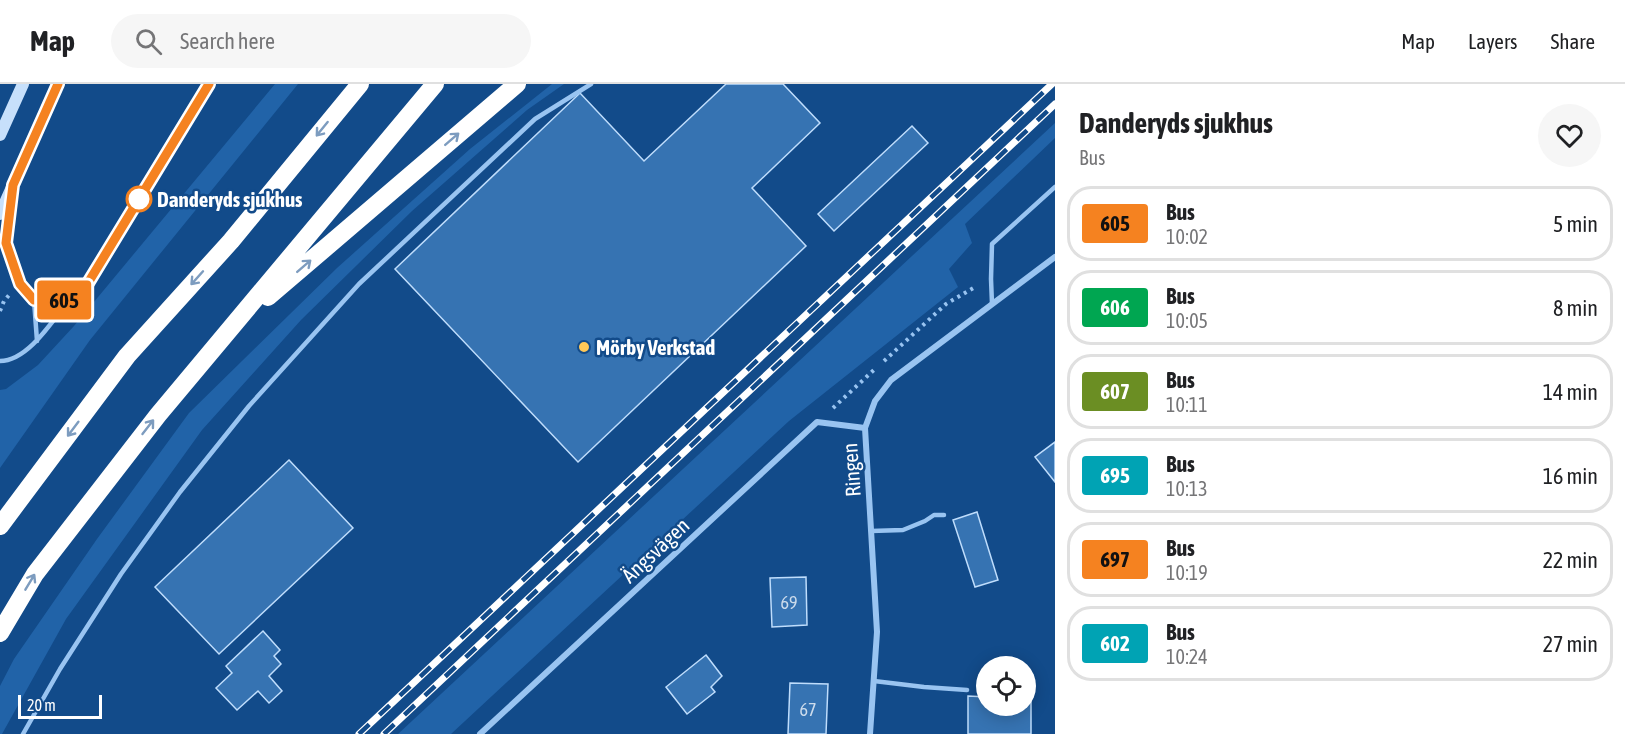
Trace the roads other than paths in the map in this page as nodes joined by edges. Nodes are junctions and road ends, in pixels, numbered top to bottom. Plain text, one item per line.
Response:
1 (23, 84) edge
2 (58, 84) edge
3 (209, 84) edge
4 (360, 84) edge
5 (435, 84) edge
6 (517, 84) edge
7 (591, 84) edge
8 (0, 135) edge
9 (13, 185) junction
10 (1055, 187) edge
11 (0, 214) edge
12 (1055, 257) edge
13 (34, 300) junction
14 (69, 300) junction
15 (992, 304) junction
16 (228, 331) junction
17 (37, 341) junction
18 (0, 361) edge
19 (864, 428) junction
20 (944, 515) dead end
21 (0, 526) edge
22 (871, 531) junction
23 (0, 633) edge
24 (874, 681) junction
25 (966, 690) dead end
26 (23, 734) edge
27 (480, 734) edge
28 (870, 734) edge

1 - 8 street
2 - 9 street
3 - 14 lane
4 -> 21 highway
5 - 16 highway
16 -> 6 highway
7 - 26 lane
9 - 11 street
9 - 13 lane
10 - 15 lane
12 - 15 street, Ringen
13 - 14 lane
13 - 17 lane
14 - 17 lane
15 - 19 street, Ringen
23 -> 16 highway
17 - 18 lane
19 - 22 street, Ringen
19 - 27 street, Ängsvägen
20 - 22 lane
22 - 24 street, Ringen
24 - 25 lane
24 - 28 street, Ringen

